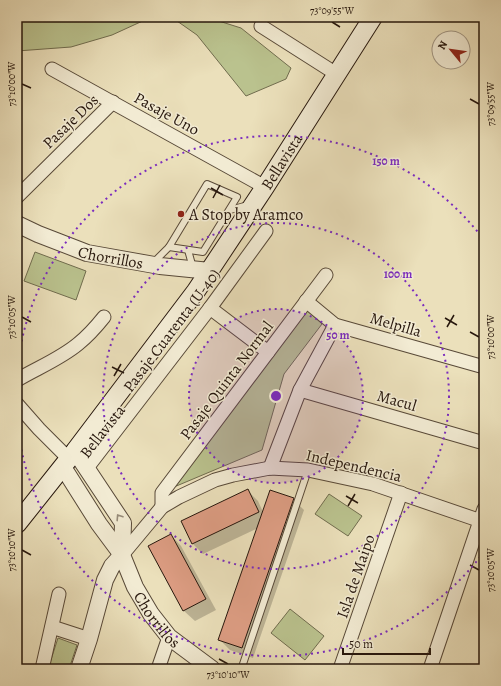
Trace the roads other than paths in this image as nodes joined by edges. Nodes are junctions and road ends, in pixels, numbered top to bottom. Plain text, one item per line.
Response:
1 (374, 17) edge
2 (261, 26) dead end
3 (52, 69) dead end
4 (338, 75) junction
5 (114, 102) junction
6 (265, 187) junction
7 (17, 197) edge
8 (255, 202) junction
9 (229, 211) junction
10 (17, 224) edge
11 (233, 226) junction
12 (266, 231) dead end
13 (169, 247) junction
14 (188, 250) junction
15 (151, 265) junction
16 (202, 270) junction
17 (326, 275) dead end
18 (306, 301) junction
19 (210, 308) junction
20 (104, 317) dead end
21 (335, 325) junction
22 (268, 352) junction
23 (484, 367) edge
24 (17, 380) edge
25 (300, 390) junction
26 (17, 404) edge
27 (484, 443) edge
28 (74, 463) junction
29 (270, 468) junction
30 (308, 470) junction
31 (401, 493) junction
32 (162, 507) junction
33 (483, 517) edge
34 (17, 524) edge
35 (17, 529) edge
36 (122, 555) junction
37 (59, 594) dead end
38 (52, 627) junction
39 (169, 637) junction
40 (89, 639) junction
41 (242, 667) dead end
42 (42, 669) edge
43 (79, 669) edge
44 (158, 669) edge
45 (212, 669) edge
46 (340, 669) edge
47 (430, 669) edge

1 - 4 main road, Bellavista
2 - 4 street
3 - 5 street, Pasaje Uno
4 - 6 main road, Bellavista
5 - 6 street, Pasaje Uno
5 - 7 street, Pasaje Dos
6 - 8 main road, Bellavista
8 - 9 lane
8 - 11 main road, Bellavista
9 - 11 lane
9 - 13 lane
9 - 14 lane
10 - 15 street, Chorrillos
11 - 16 main road, Bellavista
12 - 19 street, Pasaje Cuarenta (U-40)
13 - 14 lane
13 - 15 lane
14 - 16 lane
15 - 16 street, Chorrillos
16 - 28 main road, Bellavista
17 - 18 street, Pasaje Quinta Normal
18 - 21 street, Melpilla
18 - 22 street, Pasaje Quinta Normal
19 - 22 street
19 - 28 street, Pasaje Cuarenta (U-40)
20 - 24 street
21 - 23 street, Melpilla
21 - 25 street
22 - 32 street, Pasaje Quinta Normal
25 - 27 street, Macul
25 - 29 street
26 - 28 street
28 - 34 main road, Bellavista
28 - 35 main road, Bellavista
28 - 36 street, Chorrillos
29 - 30 street, Independencia
29 - 32 street, Independencia
30 - 31 street, Independencia
30 - 41 lane
31 - 33 street, Independencia
31 - 46 street, Isla de Maipo
32 - 36 street, Independencia
33 - 47 street
36 - 39 street, Chorrillos
36 - 40 street
37 - 38 street
38 - 40 street
38 - 42 street
39 - 44 street
39 - 45 street, Chorrillos
40 - 43 street

